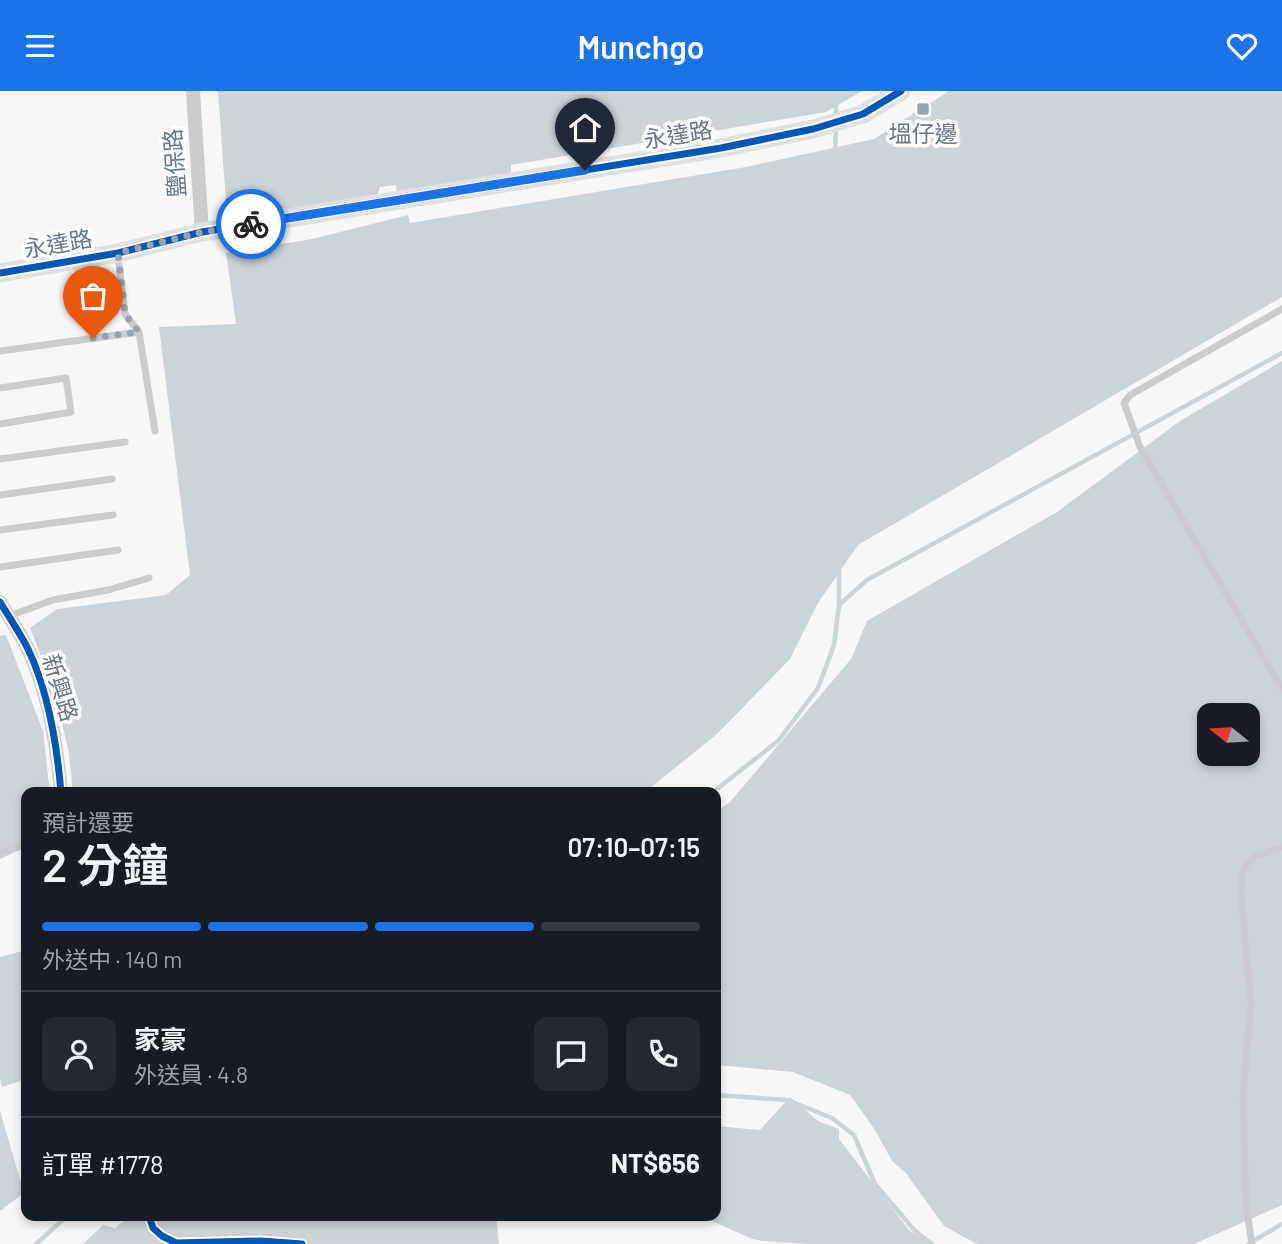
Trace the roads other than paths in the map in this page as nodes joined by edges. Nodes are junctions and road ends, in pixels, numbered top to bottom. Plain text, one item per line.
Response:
1 (193, 91) edge
2 (901, 91) edge
3 (202, 232) junction
4 (118, 253) junction
5 (0, 273) edge
6 (1282, 309) edge
7 (139, 332) junction
8 (0, 351) edge
9 (0, 388) edge
10 (0, 424) edge
11 (155, 431) dead end
12 (125, 442) dead end
13 (0, 459) edge
14 (111, 479) dead end
15 (0, 495) edge
16 (113, 515) dead end
17 (0, 530) edge
18 (118, 550) dead end
19 (0, 567) edge
20 (149, 578) dead end
21 (0, 602) edge
22 (8, 617) junction
23 (1282, 689) edge
24 (60, 787) edge
25 (21, 846) edge
26 (1282, 847) edge
27 (0, 853) edge
28 (151, 1221) edge
29 (160, 1240) edge
30 (302, 1244) edge
31 (1252, 1244) edge

1 - 3 street, 鹽保路
2 - 3 street, 永達路
3 - 4 street, 永達路
4 - 5 street, 永達路
4 - 7 lane
6 - 23 lane
7 - 8 lane
7 - 11 lane
9 - 10 lane
12 - 13 lane
14 - 15 lane
16 - 17 lane
18 - 19 lane
20 - 22 lane
21 - 22 street, 新興路
22 - 24 street, 新興路
25 - 27 lane
26 - 31 lane
28 - 29 street
29 - 30 street

